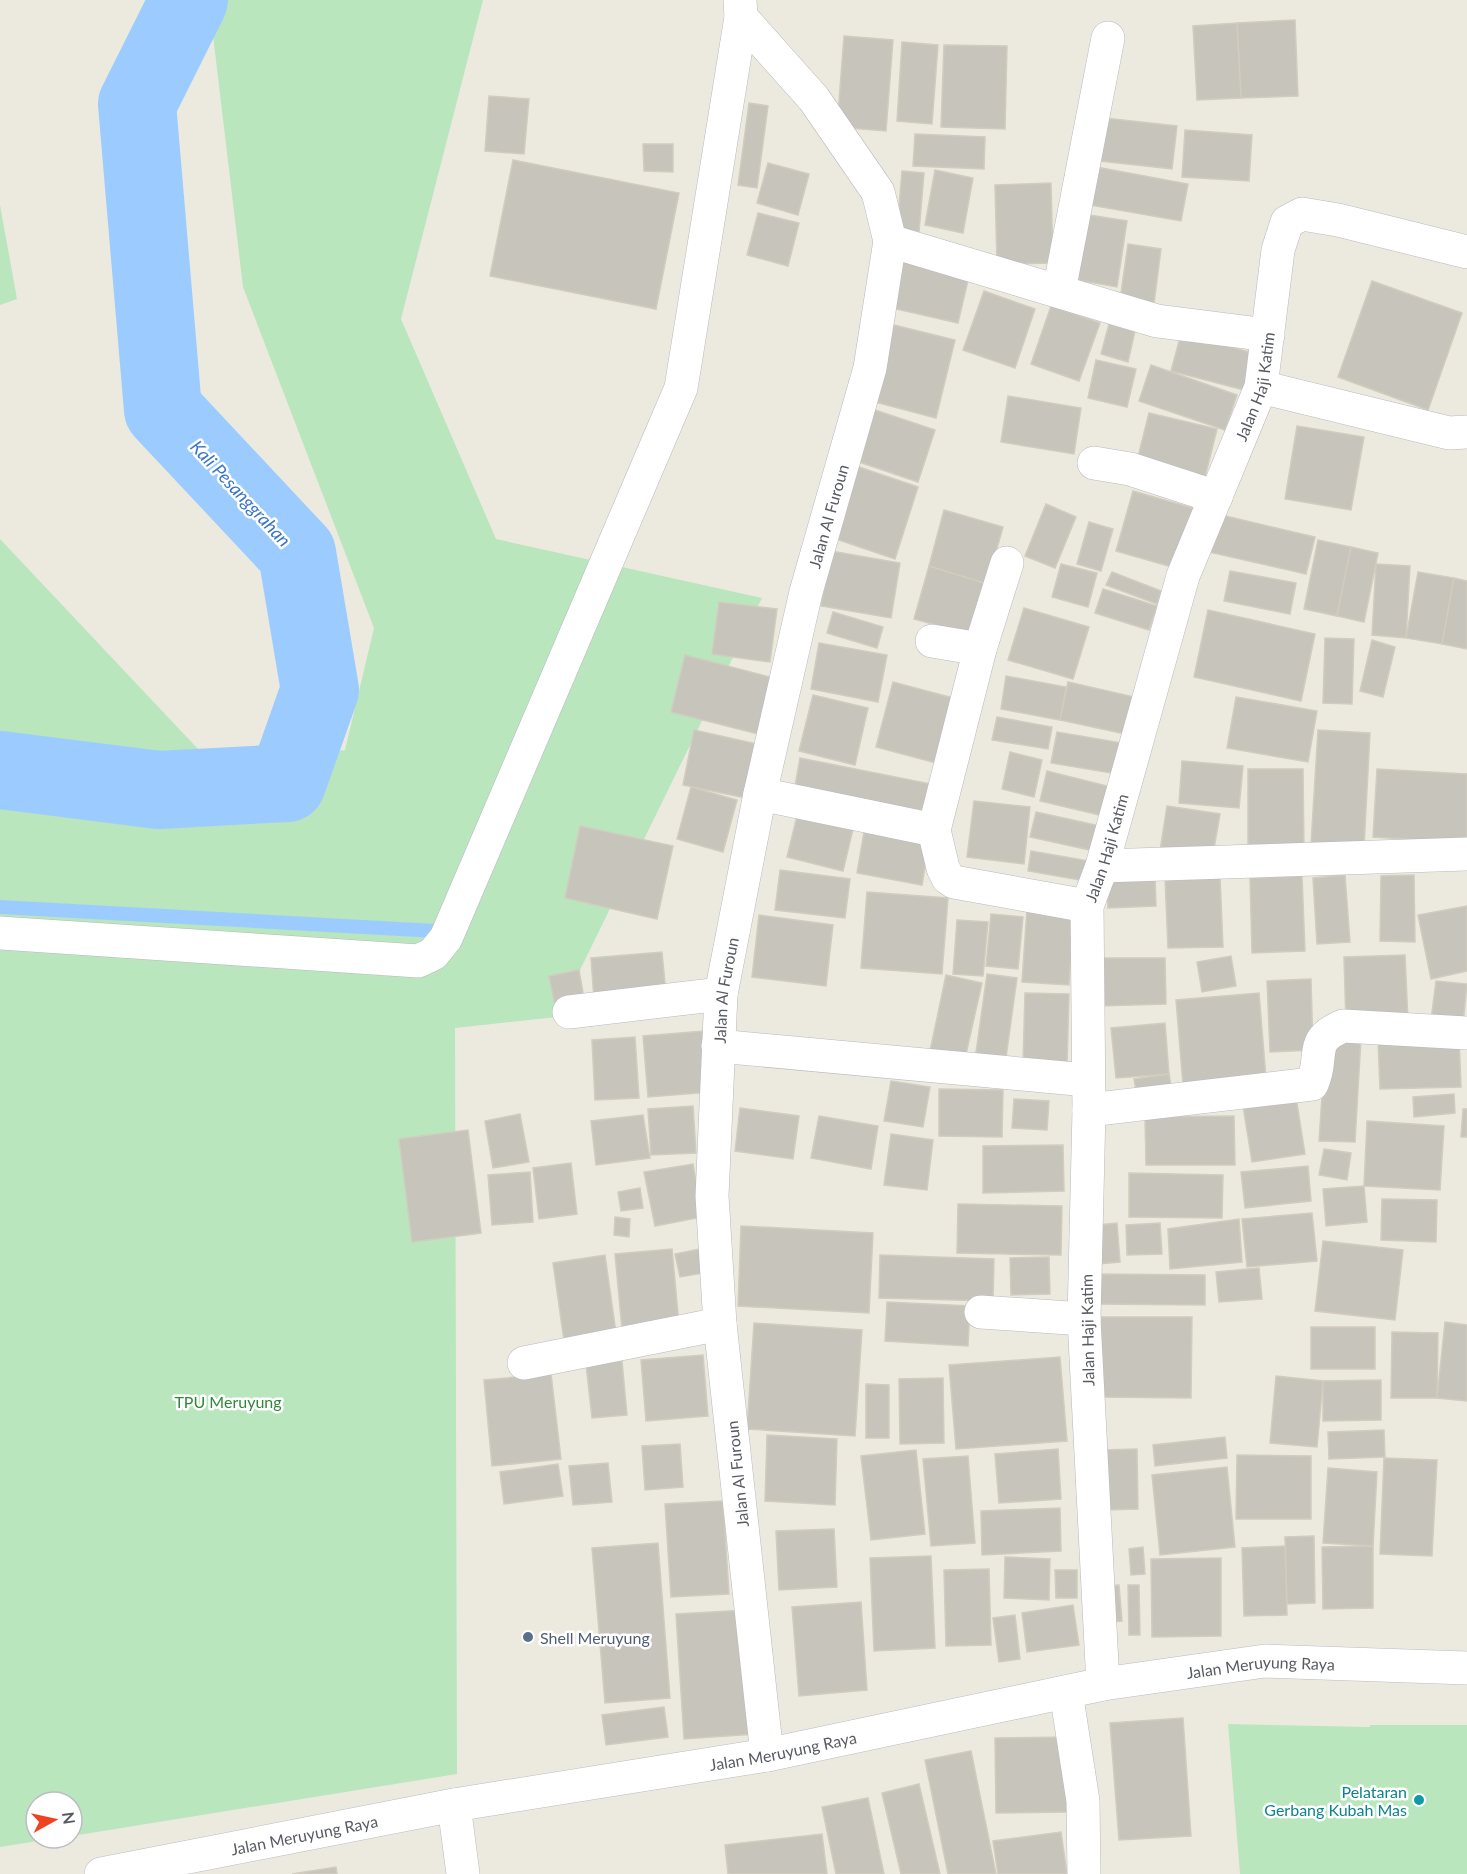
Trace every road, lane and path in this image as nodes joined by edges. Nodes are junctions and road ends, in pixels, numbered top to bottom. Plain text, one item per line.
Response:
1 (741, 8) edge
2 (1108, 38) dead end
3 (890, 241) junction
4 (1467, 252) edge
5 (1059, 291) junction
6 (1268, 335) junction
7 (1261, 387) junction
8 (1467, 432) edge
9 (1094, 463) dead end
10 (1216, 497) junction
11 (1007, 562) dead end
12 (932, 641) dead end
13 (980, 650) junction
14 (760, 794) junction
15 (934, 830) junction
16 (1467, 854) edge
17 (1102, 867) junction
18 (1087, 906) junction
19 (0, 933) edge
20 (721, 994) junction
21 (569, 1012) dead end
22 (1467, 1033) edge
23 (718, 1046) junction
24 (1088, 1095) junction
25 (981, 1312) dead end
26 (1084, 1319) junction
27 (720, 1324) junction
28 (524, 1363) dead end
29 (1467, 1668) edge
30 (1103, 1684) junction
31 (1066, 1692) junction
32 (767, 1755) junction
33 (454, 1805) junction
34 (209, 1864) edge
35 (101, 1874) edge
36 (464, 1874) edge
37 (1084, 1874) edge

1 - 3 street
1 - 19 street
2 - 5 street
3 - 5 street
3 - 14 street, Jalan Al Furoun
4 - 6 street, Jalan Haji Katim
5 - 6 street
6 - 7 street, Jalan Haji Katim
7 - 8 street
7 - 10 street, Jalan Haji Katim
9 - 10 street
10 - 17 street, Jalan Haji Katim
11 - 13 street
12 - 13 street
13 - 15 street
14 - 15 street
14 - 20 street, Jalan Al Furoun
15 - 18 street
16 - 17 street
17 - 18 street, Jalan Haji Katim
18 - 24 street, Jalan Haji Katim
20 - 21 street
20 - 23 street, Jalan Al Furoun
22 - 24 street
23 - 24 street
23 - 27 street, Jalan Al Furoun
24 - 26 street, Jalan Haji Katim
25 - 26 street
26 - 30 street, Jalan Haji Katim
27 - 28 street
27 - 32 street, Jalan Al Furoun
29 - 30 street, Jalan Meruyung Raya
30 - 31 street, Jalan Meruyung Raya
31 - 32 street, Jalan Meruyung Raya
31 - 37 street
32 - 33 street, Jalan Meruyung Raya
33 - 34 street, Jalan Meruyung Raya
33 - 36 street
34 - 35 street, Jalan Meruyung Raya

